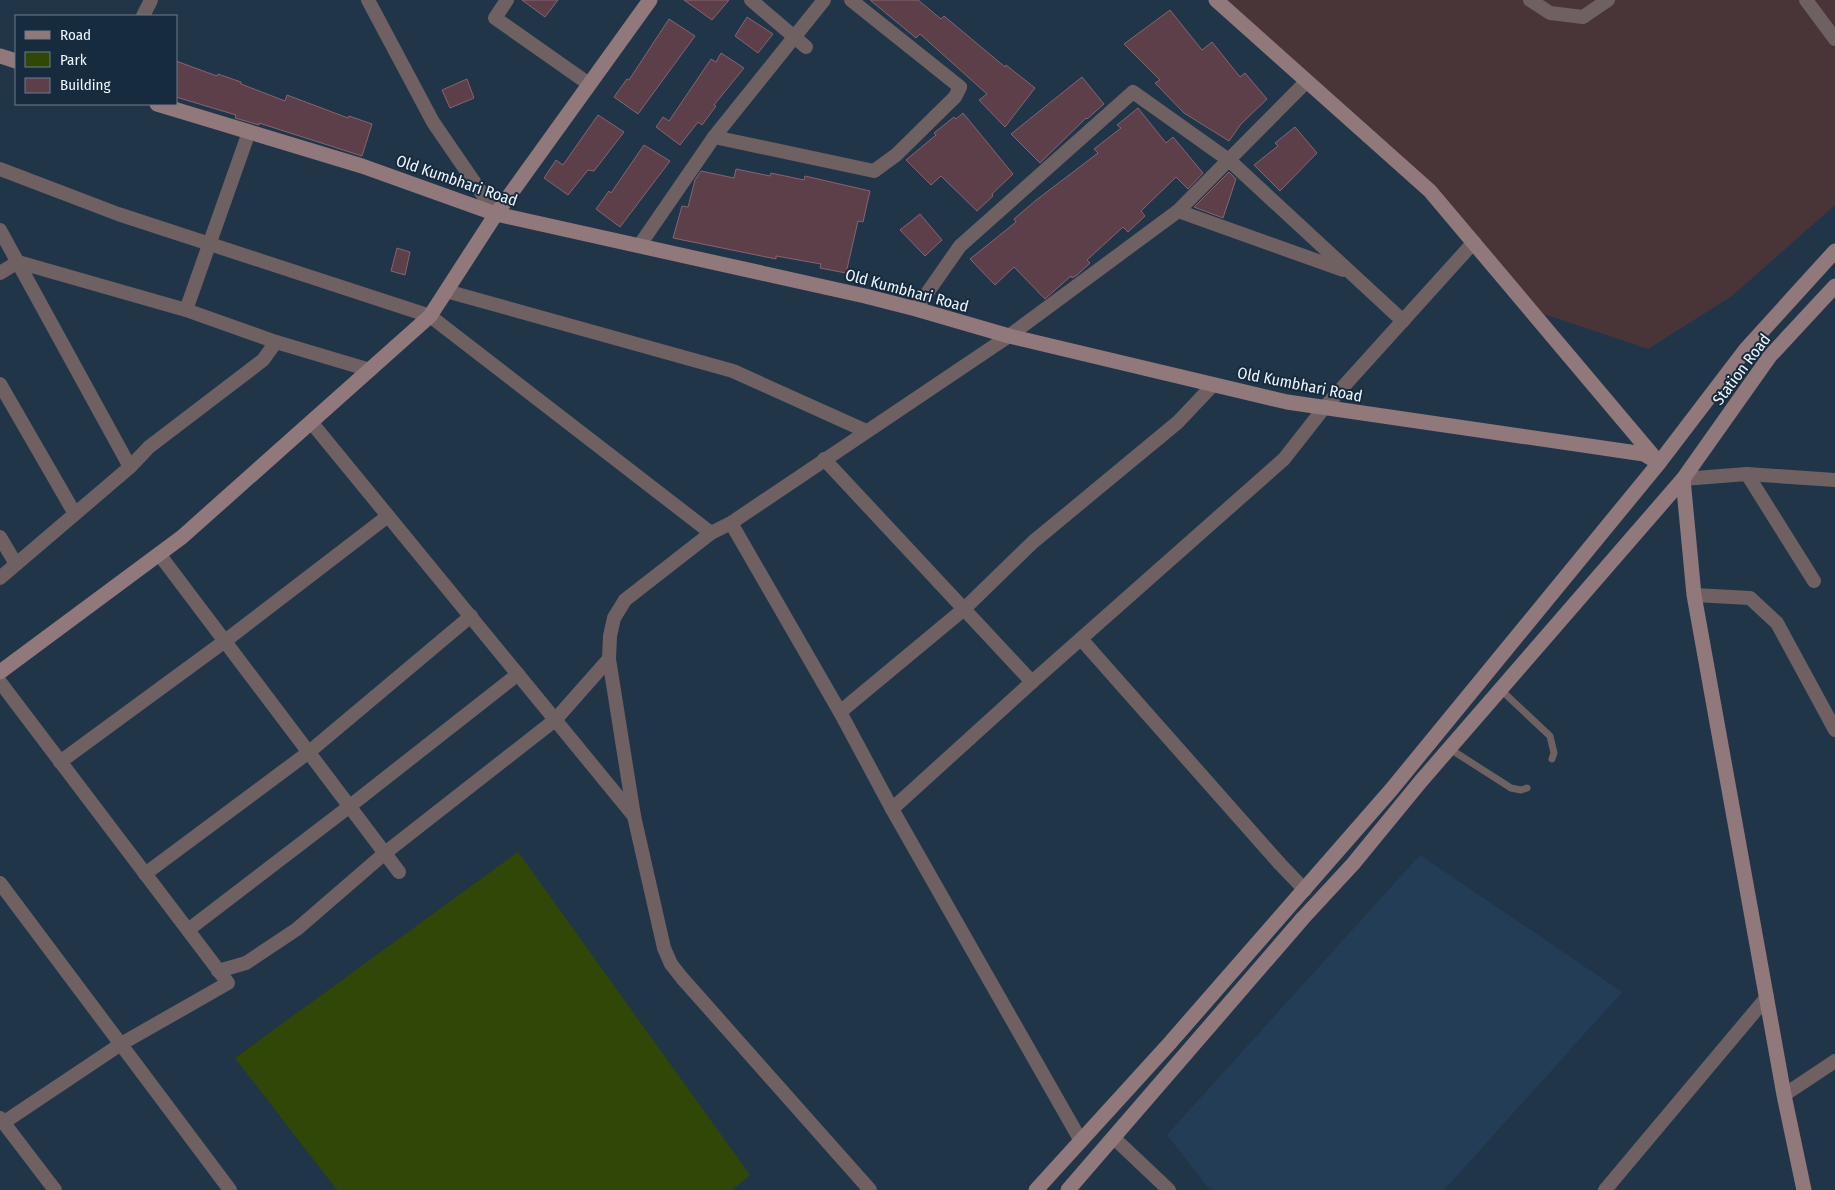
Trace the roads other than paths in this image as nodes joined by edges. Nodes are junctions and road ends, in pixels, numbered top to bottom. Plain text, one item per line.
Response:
1 (151, 0) edge
2 (368, 0) edge
3 (507, 0) edge
4 (650, 0) edge
5 (751, 0) edge
6 (824, 0) edge
7 (851, 0) edge
8 (1216, 0) edge
9 (1530, 0) edge
10 (1608, 0) edge
11 (1806, 0) edge
12 (144, 15) edge
13 (793, 36) junction
14 (1835, 39) edge
15 (806, 47) dead end
16 (0, 56) edge
17 (15, 61) edge
18 (1307, 82) junction
19 (589, 84) junction
20 (160, 105) edge
21 (249, 132) junction
22 (714, 137) junction
23 (1230, 161) junction
24 (0, 169) edge
25 (1178, 212) junction
26 (496, 214) junction
27 (0, 230) edge
28 (1474, 242) junction
29 (209, 244) junction
30 (640, 246) junction
31 (1835, 251) edge
32 (18, 262) junction
33 (1348, 272) junction
34 (0, 273) edge
35 (1835, 286) edge
36 (446, 290) junction
37 (916, 308) junction
38 (186, 310) junction
39 (430, 316) junction
40 (1402, 321) junction
41 (1009, 336) junction
42 (276, 342) junction
43 (370, 370) junction
44 (0, 384) edge
45 (1214, 385) junction
46 (1324, 408) junction
47 (311, 422) junction
48 (866, 431) junction
49 (824, 459) junction
50 (1659, 463) junction
51 (130, 467) junction
52 (1747, 474) junction
53 (1683, 479) junction
54 (1835, 480) edge
55 (75, 514) junction
56 (388, 516) junction
57 (731, 523) junction
58 (712, 533) junction
59 (0, 537) edge
60 (159, 554) junction
61 (16, 564) junction
62 (0, 578) edge
63 (1814, 581) dead end
64 (1694, 595) junction
65 (964, 609) junction
66 (471, 616) junction
67 (1081, 639) junction
68 (225, 641) junction
69 (610, 658) junction
70 (0, 672) edge
71 (518, 674) junction
72 (0, 682) edge
73 (1032, 682) junction
74 (1500, 690) junction
75 (840, 712) junction
76 (555, 720) junction
77 (1835, 730) edge
78 (1450, 749) junction
79 (309, 752) junction
80 (1552, 759) dead end
81 (60, 762) junction
82 (1527, 788) dead end
83 (350, 806) junction
84 (892, 809) junction
85 (634, 816) junction
86 (385, 853) junction
87 (399, 872) dead end
88 (145, 874) junction
89 (0, 883) edge
90 (1305, 890) junction
91 (188, 930) junction
92 (218, 971) junction
93 (1767, 997) junction
94 (121, 1044) junction
95 (1835, 1061) edge
96 (1784, 1095) junction
97 (2, 1121) edge
98 (1114, 1138) junction
99 (1081, 1141) junction
100 (55, 1190) edge
101 (230, 1190) edge
102 (870, 1190) edge
103 (1036, 1190) edge
104 (1068, 1190) edge
105 (1169, 1190) edge
106 (1605, 1190) edge
107 (1804, 1190) edge

1 - 12 street
2 - 26 street
3 - 19 street
4 - 19 main road
5 - 13 street
6 - 13 street
7 - 22 street
8 - 18 main road
9 - 10 street
11 - 14 street
13 - 15 street
13 - 22 street
16 - 17 main road
18 - 23 street
18 - 28 main road
19 - 26 main road
20 - 21 main road, Old Kumbhari Road
21 - 26 main road, Old Kumbhari Road
21 - 29 street
22 - 30 street
23 - 25 street
23 - 33 street
23 - 37 street
24 - 29 street
25 - 33 street
25 - 41 street
26 - 30 main road, Old Kumbhari Road
26 - 36 main road
27 - 32 street
28 - 40 street
28 - 50 main road
29 - 38 street
29 - 39 street
30 - 37 main road, Old Kumbhari Road
31 - 50 main road
32 - 34 street
32 - 38 street
32 - 51 street
33 - 40 street
35 - 53 main road, Station Road
36 - 39 main road
36 - 48 street
37 - 41 main road, Old Kumbhari Road
38 - 42 street
39 - 43 main road
39 - 58 street
40 - 46 street
41 - 45 main road, Old Kumbhari Road
41 - 48 street
42 - 43 street
42 - 51 street
43 - 47 main road
44 - 55 street
45 - 46 main road, Old Kumbhari Road
45 - 65 street
46 - 50 main road, Old Kumbhari Road
46 - 67 street
47 - 56 street
47 - 60 main road
48 - 49 street
49 - 57 street
49 - 65 street
50 - 90 main road
51 - 55 street
52 - 53 street
52 - 54 street
52 - 63 street
53 - 64 main road
53 - 74 main road, Station Road
55 - 61 street
56 - 66 street
56 - 68 street
57 - 58 street
57 - 75 street
58 - 69 street
59 - 61 street
60 - 68 street
60 - 70 main road
61 - 62 street
64 - 77 street
64 - 93 main road
65 - 73 street
65 - 75 street
66 - 71 street
66 - 79 street
67 - 73 street
67 - 90 street
68 - 79 street
68 - 81 street
69 - 76 street
69 - 85 street
71 - 76 street
71 - 83 street
72 - 81 street
73 - 84 street
74 - 78 main road, Station Road
74 - 80 lane
75 - 84 street
76 - 85 street
76 - 86 street
78 - 82 lane
78 - 98 main road, Station Road
79 - 83 street
79 - 88 street
81 - 88 street
83 - 86 street
83 - 91 street
84 - 99 street
85 - 102 street
86 - 87 street
86 - 92 street
88 - 91 street
89 - 94 street
90 - 99 main road
91 - 92 street
92 - 94 street
93 - 96 main road
93 - 106 street
94 - 97 street
94 - 101 street
95 - 96 street
96 - 107 main road
97 - 100 street
98 - 104 main road, Station Road
98 - 105 street
99 - 103 main road

